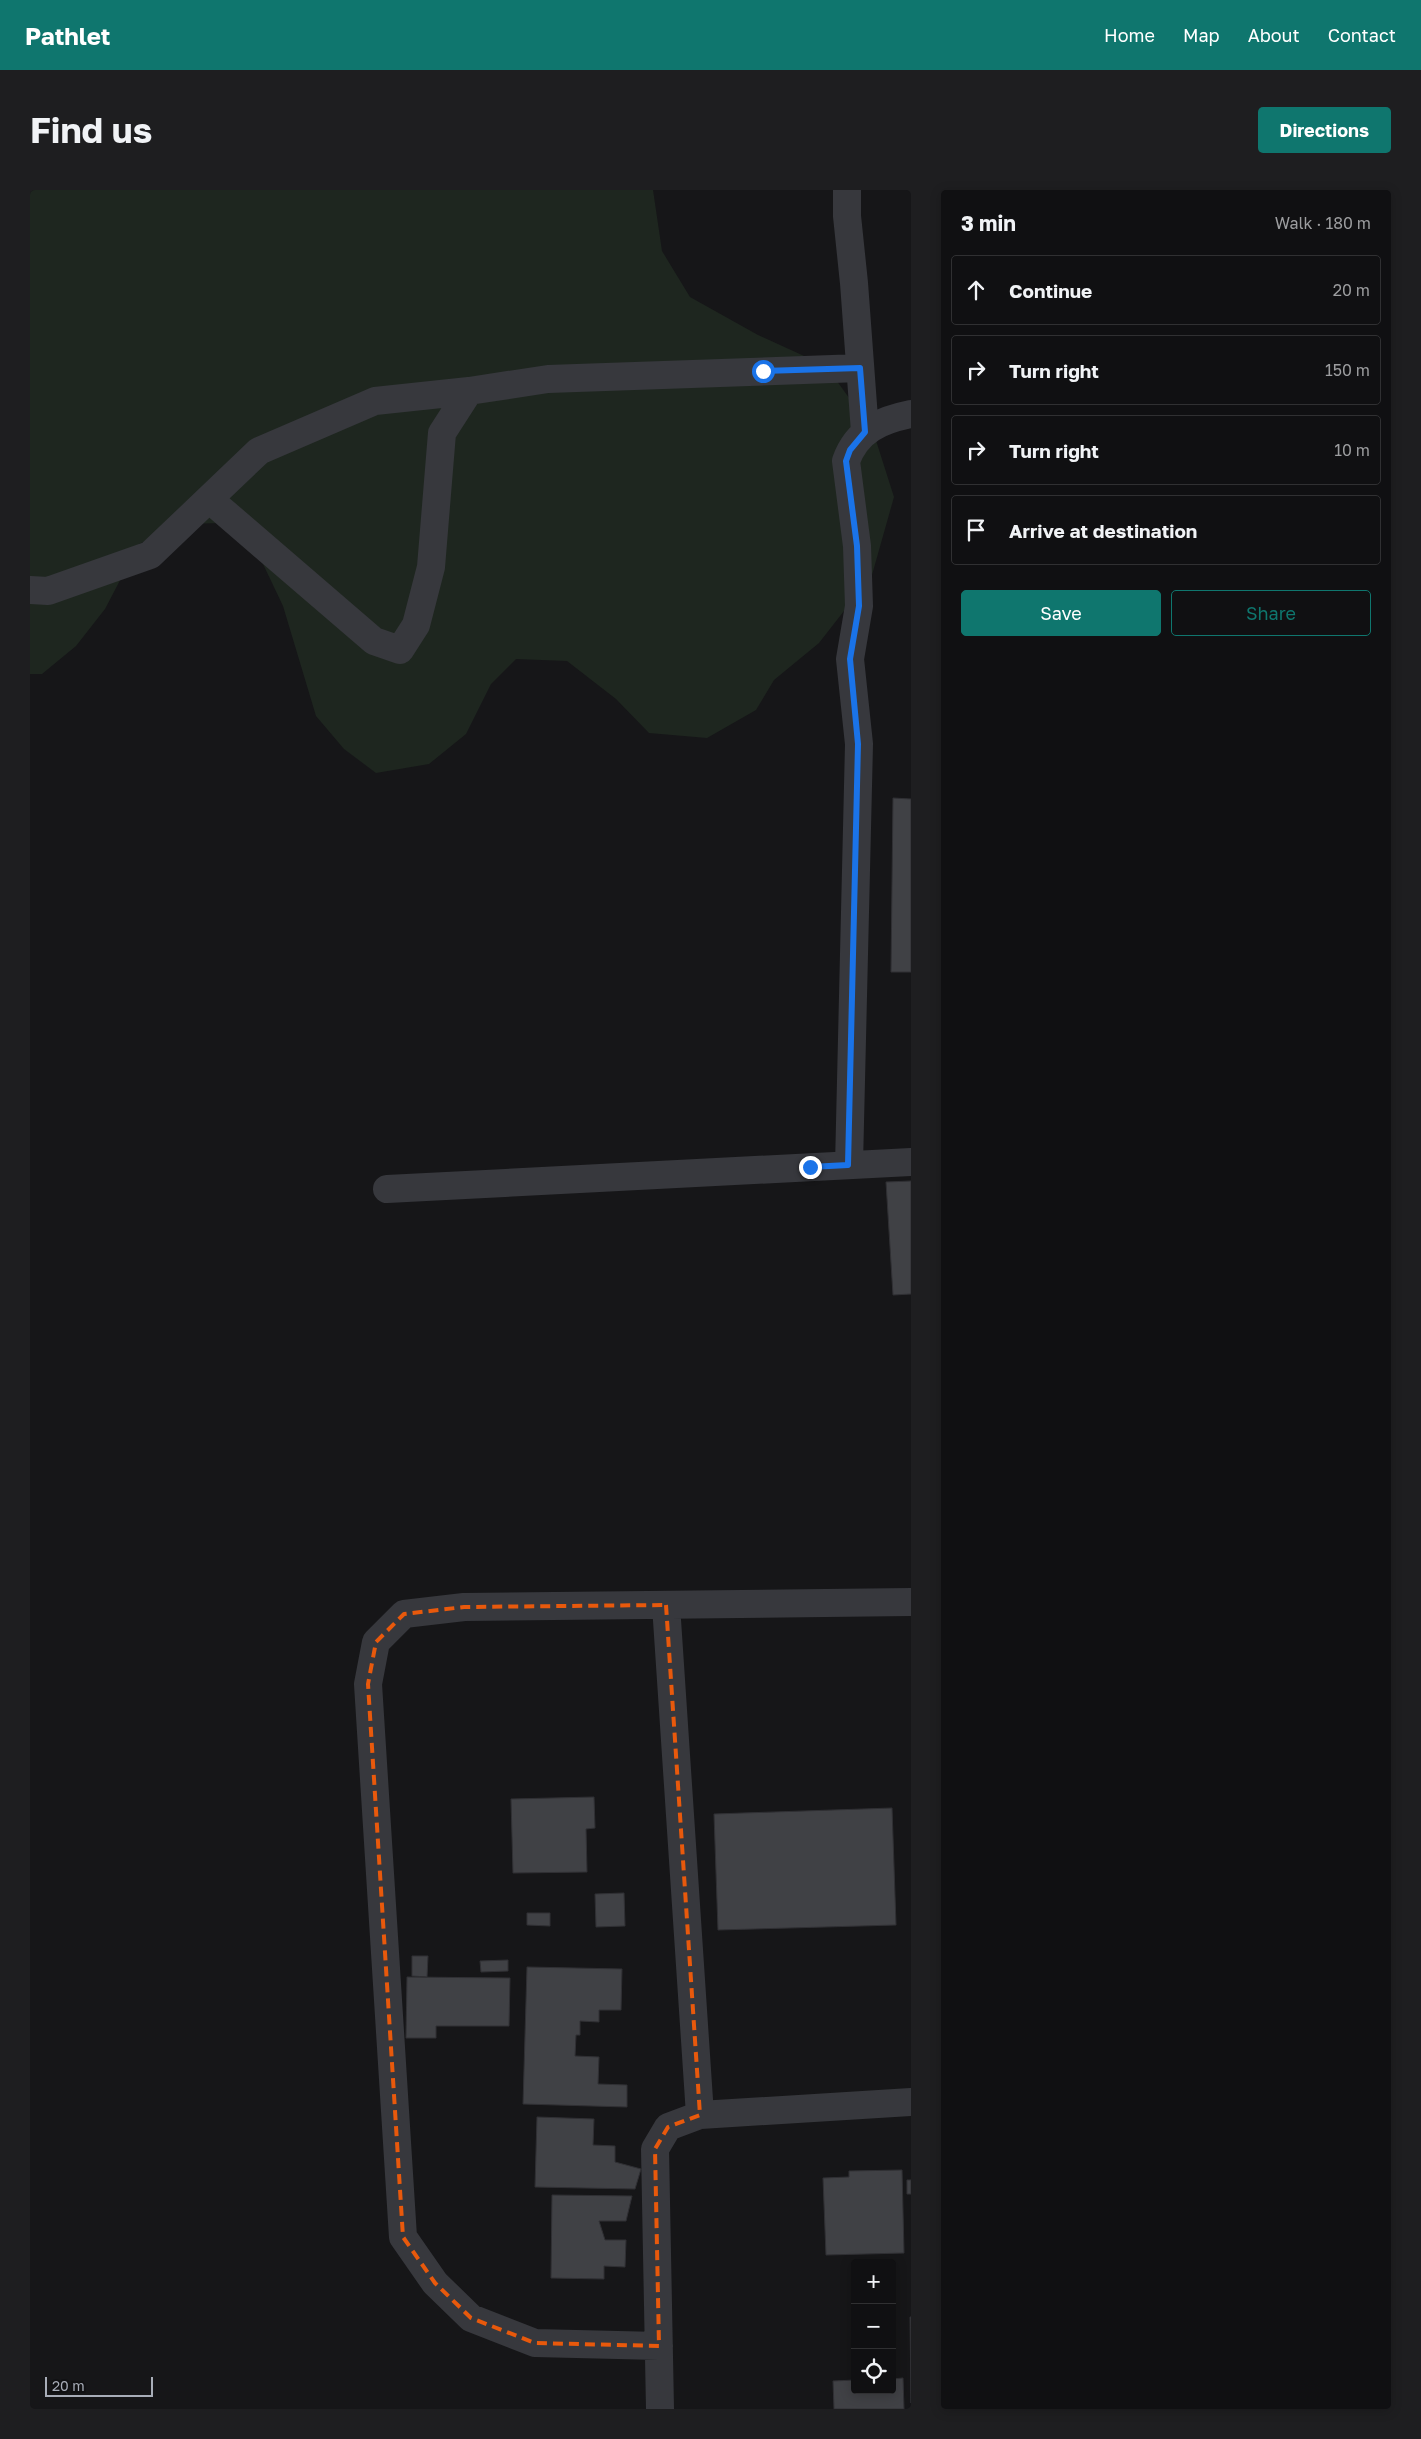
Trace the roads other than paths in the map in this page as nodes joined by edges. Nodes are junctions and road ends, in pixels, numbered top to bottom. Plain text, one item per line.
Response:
1 (846, 190) edge
2 (860, 368) junction
3 (469, 390) junction
4 (911, 414) edge
5 (865, 432) junction
6 (209, 499) junction
7 (30, 590) edge
8 (911, 1162) edge
9 (848, 1165) junction
10 (386, 1189) dead end
11 (911, 1602) edge
12 (666, 1605) junction
13 (911, 2102) edge
14 (700, 2115) junction
15 (659, 2346) junction
16 (660, 2409) edge

1 - 2 street
2 - 3 street
2 - 5 street
3 - 6 street
3 - 6 street
4 - 5 street
5 - 9 street
6 - 7 street
8 - 9 street
9 - 10 street
11 - 12 street
12 - 14 street
12 - 15 street
13 - 14 street
14 - 15 street
15 - 16 street

